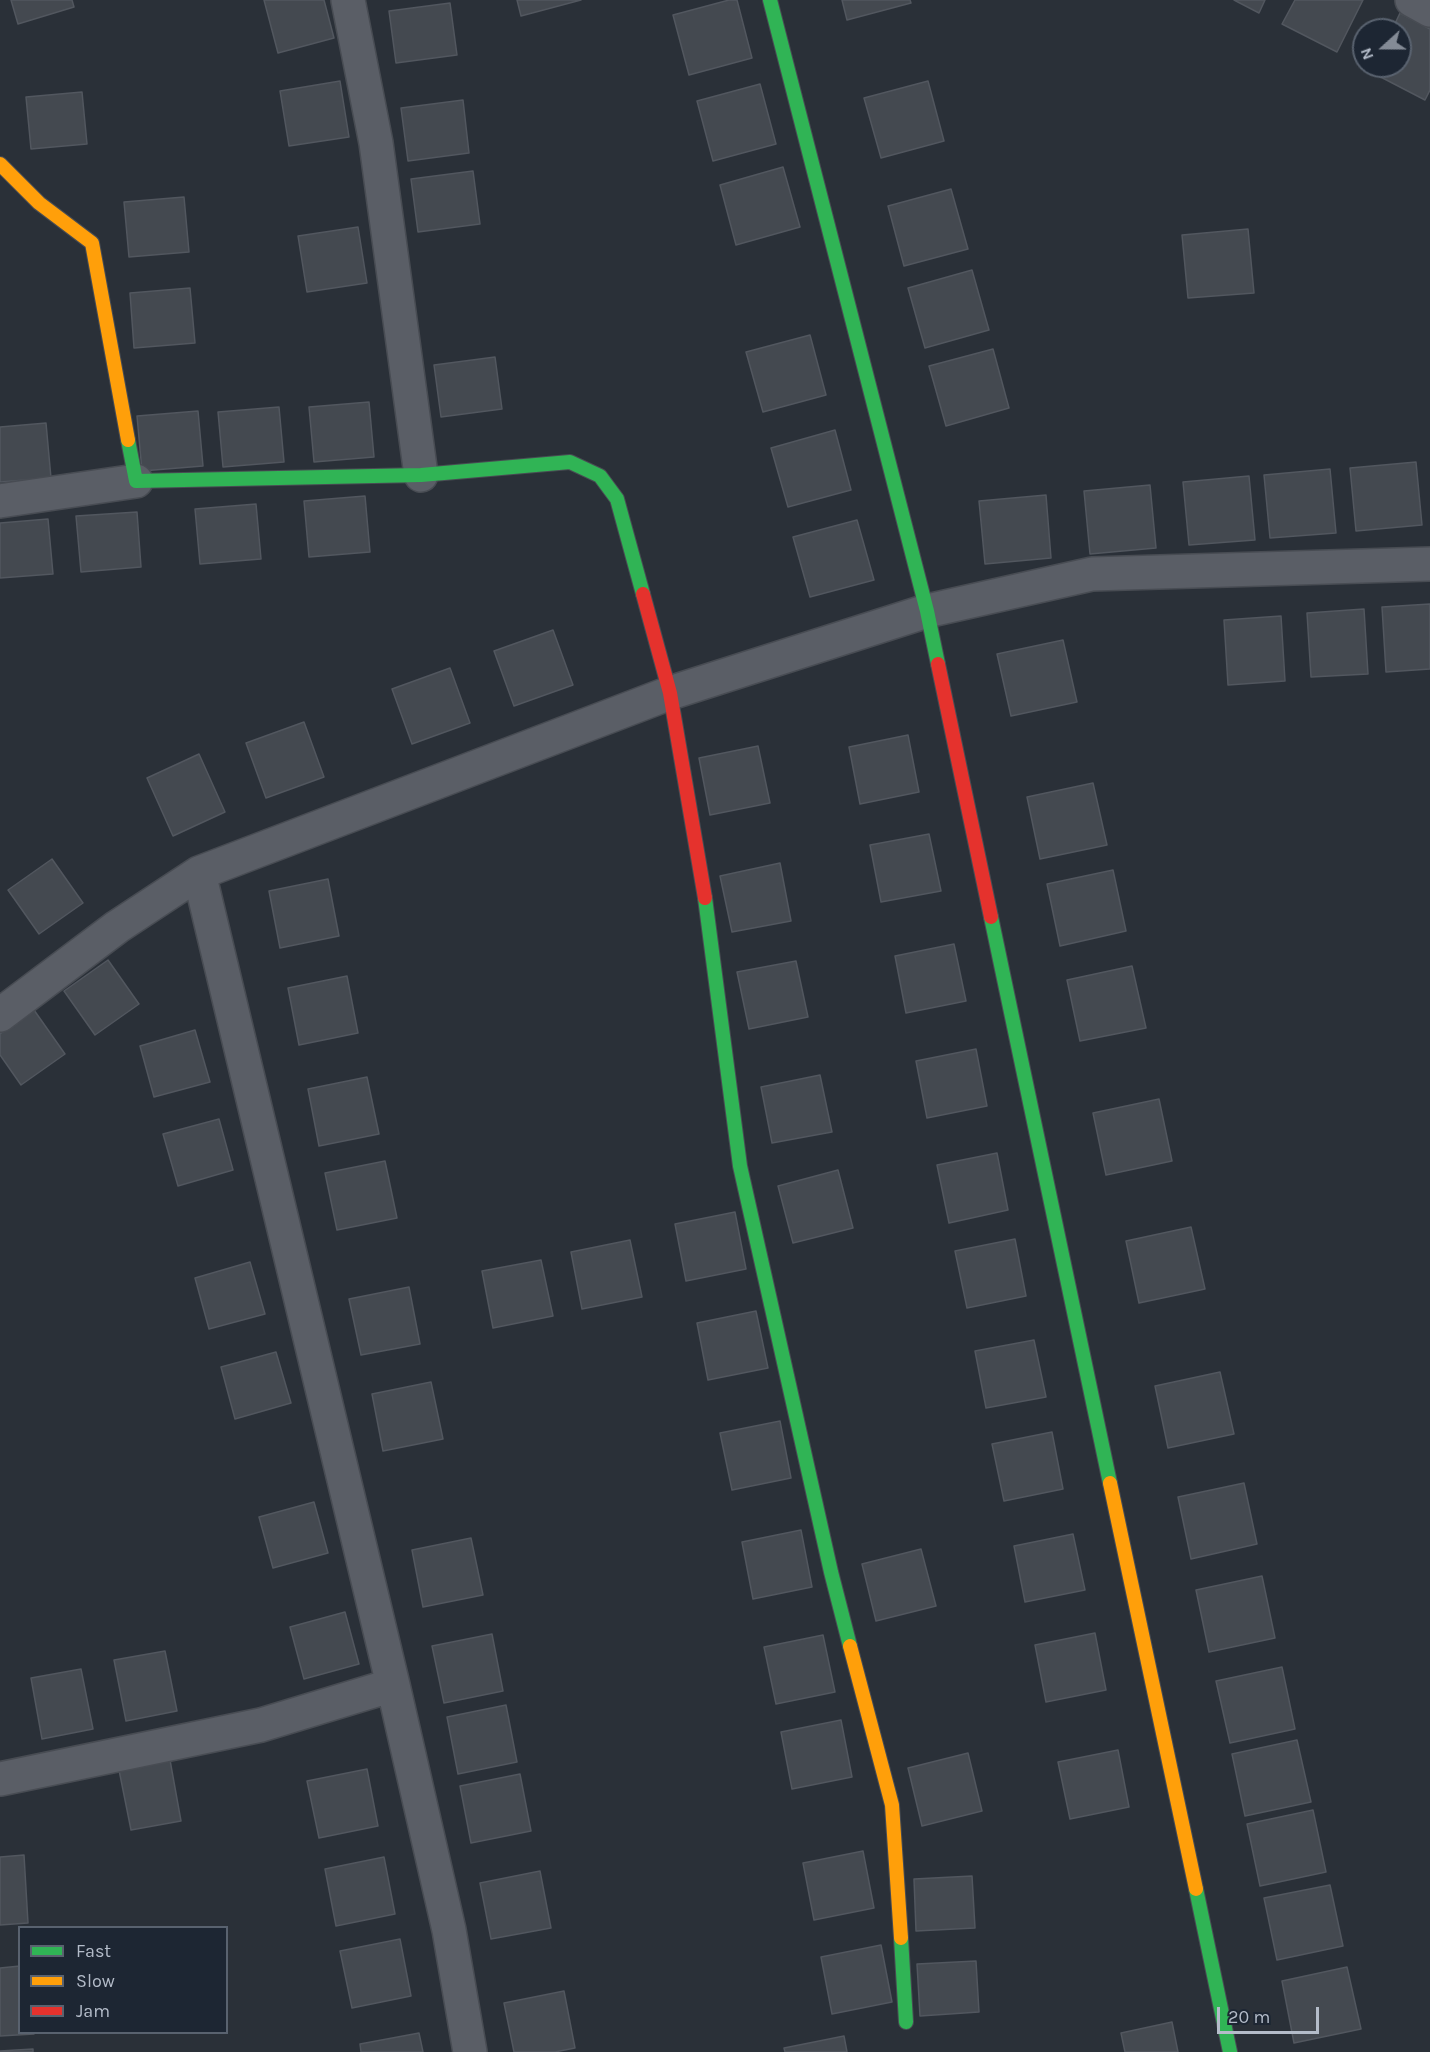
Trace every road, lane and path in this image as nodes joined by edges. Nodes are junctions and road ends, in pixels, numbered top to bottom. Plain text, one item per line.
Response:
1 (348, 0) edge
2 (770, 0) edge
3 (1412, 0) edge
4 (1430, 10) edge
5 (0, 164) edge
6 (421, 475) junction
7 (136, 481) junction
8 (0, 501) edge
9 (1430, 564) edge
10 (927, 611) junction
11 (670, 693) junction
12 (199, 873) junction
13 (0, 1015) edge
14 (393, 1685) junction
15 (0, 1779) edge
16 (906, 2022) dead end
17 (470, 2052) edge
18 (1230, 2052) edge

1 - 6 street
2 - 10 street
3 - 4 street
5 - 7 street
6 - 7 street
6 - 11 street
7 - 8 street
9 - 10 street
10 - 11 street
10 - 18 street
11 - 12 street
11 - 16 street
12 - 13 street
12 - 14 street
14 - 15 street
14 - 17 street

